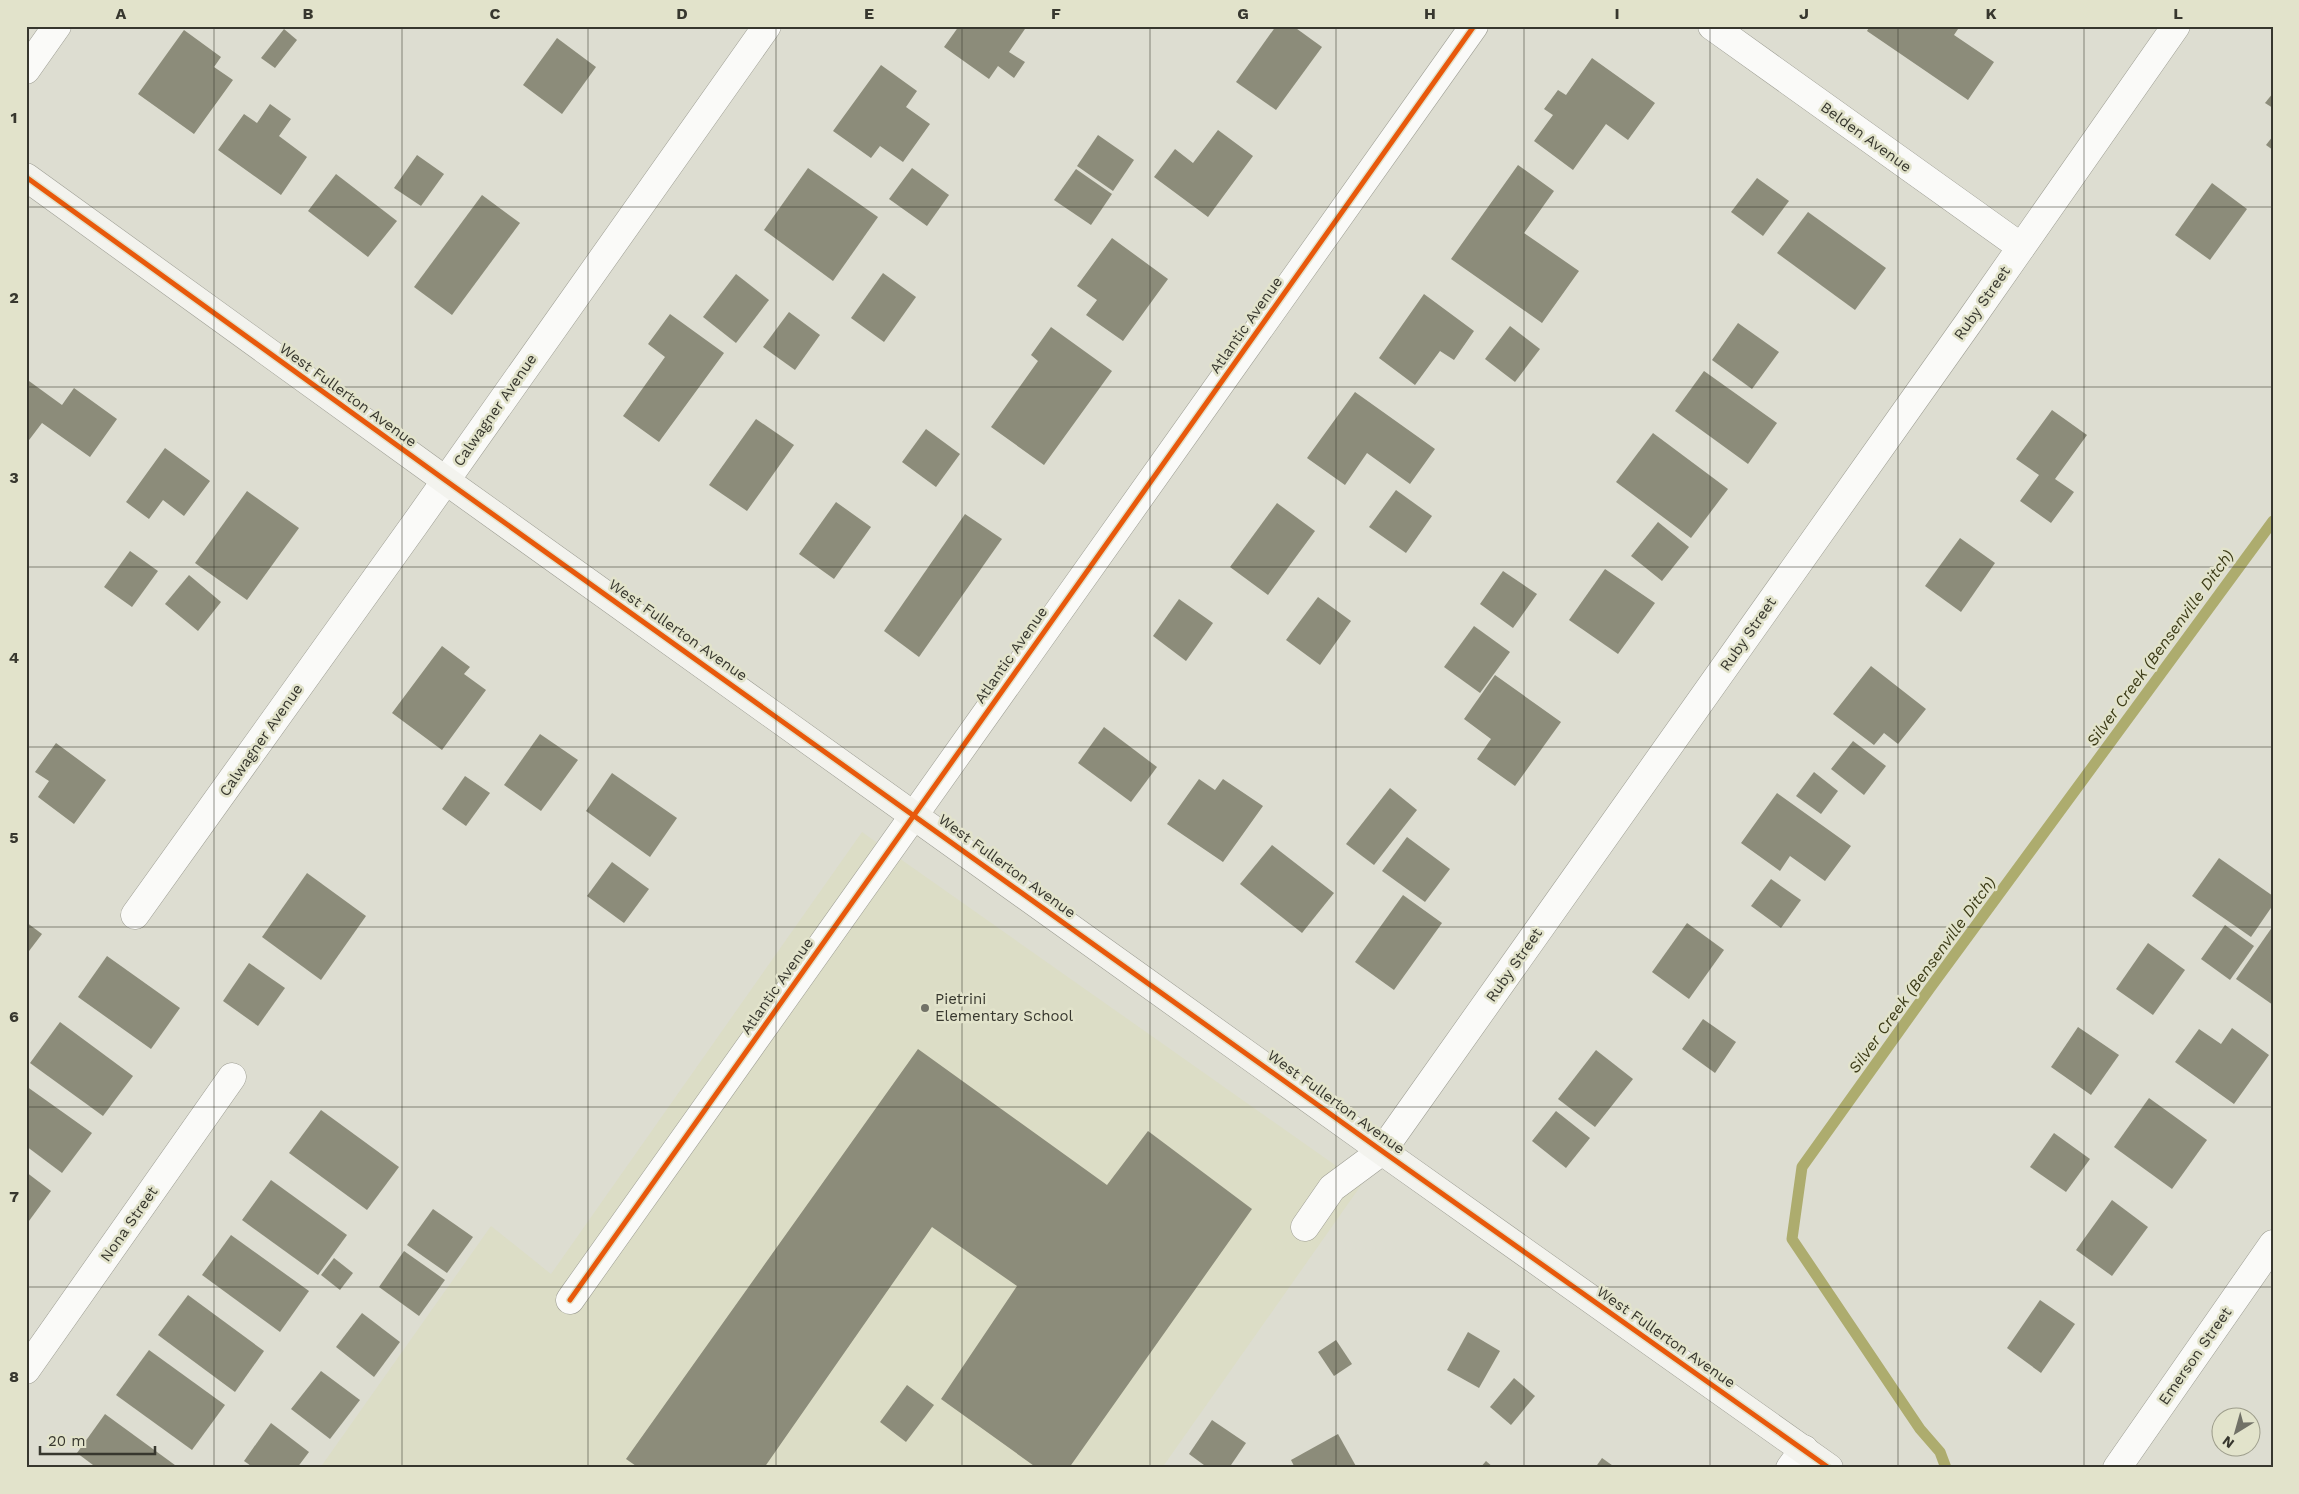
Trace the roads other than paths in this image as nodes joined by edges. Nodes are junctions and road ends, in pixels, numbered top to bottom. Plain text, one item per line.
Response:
1 (57, 26) edge
2 (767, 26) edge
3 (1474, 26) edge
4 (1712, 26) edge
5 (2176, 26) edge
6 (26, 70) edge
7 (26, 177) edge
8 (2021, 247) junction
9 (445, 480) junction
10 (914, 814) junction
11 (135, 915) dead end
12 (232, 1077) dead end
13 (1382, 1151) junction
14 (1305, 1227) dead end
15 (2273, 1244) edge
16 (570, 1300) dead end
17 (26, 1370) edge
18 (1797, 1459) edge
19 (1829, 1468) edge
20 (2117, 1468) edge

1 - 6 street
2 - 9 street, Calwagner Avenue
3 - 10 street, Atlantic Avenue
4 - 8 street, Belden Avenue
5 - 8 street, Ruby Street
7 - 9 street, West Fullerton Avenue
8 - 13 street, Ruby Street
9 - 10 street, West Fullerton Avenue
9 - 11 street, Calwagner Avenue
10 - 13 street, West Fullerton Avenue
10 - 16 street, Atlantic Avenue
12 - 17 street, Nona Street
13 - 14 street, Ruby Street
13 - 18 street, West Fullerton Avenue
15 - 20 street, Emerson Street
18 - 19 street, West Fullerton Avenue

